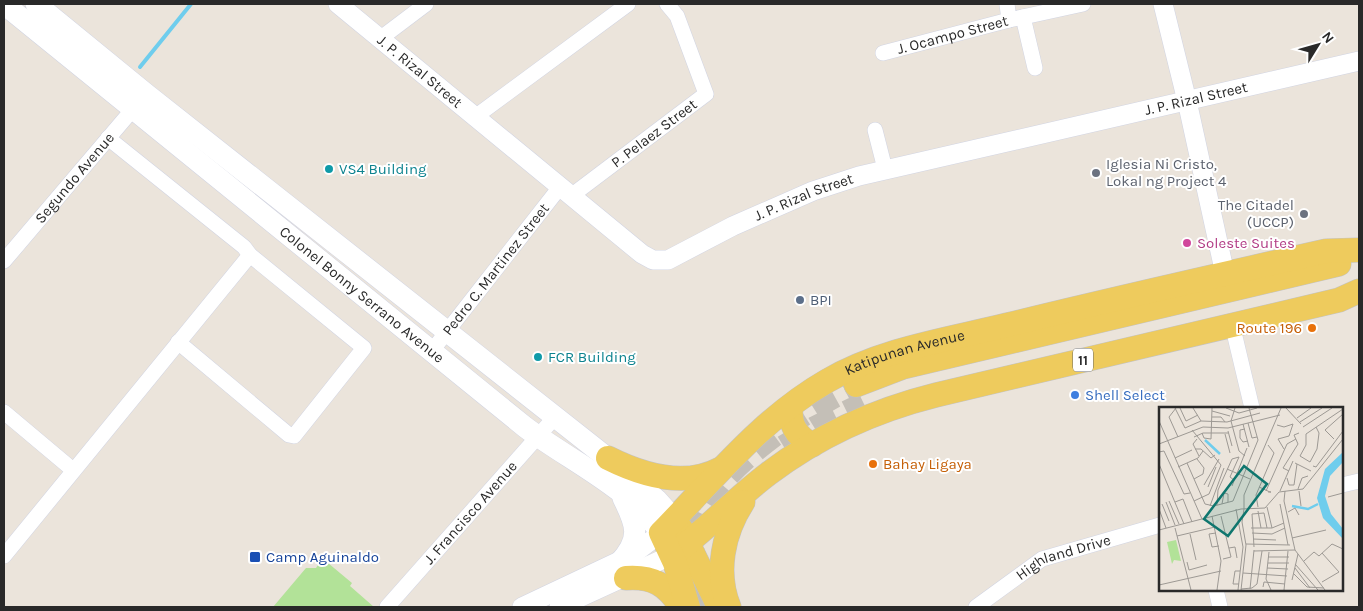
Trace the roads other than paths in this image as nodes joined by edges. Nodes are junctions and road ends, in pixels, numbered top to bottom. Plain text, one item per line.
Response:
1 (4, 4) edge
2 (36, 4) edge
3 (338, 4) edge
4 (426, 4) edge
5 (628, 4) edge
6 (667, 4) edge
7 (1007, 4) edge
8 (1083, 4) edge
9 (1163, 4) edge
10 (1016, 18) junction
11 (381, 38) junction
12 (883, 54) dead end
13 (1359, 61) edge
14 (1035, 68) dead end
15 (146, 94) junction
16 (1187, 101) junction
17 (131, 110) junction
18 (475, 117) junction
19 (876, 130) dead end
20 (108, 138) junction
21 (885, 169) junction
22 (565, 191) junction
23 (1359, 250) edge
24 (250, 255) junction
25 (1359, 256) edge
26 (4, 261) edge
27 (1225, 274) junction
28 (1359, 282) edge
29 (1359, 291) edge
30 (1232, 324) junction
31 (448, 330) junction
32 (178, 342) junction
33 (431, 352) junction
34 (791, 406) junction
35 (1252, 407) edge
36 (4, 412) edge
37 (556, 417) junction
38 (771, 421) junction
39 (538, 436) junction
40 (804, 449) junction
41 (608, 458) junction
42 (724, 467) junction
43 (73, 470) junction
44 (1359, 481) edge
45 (758, 482) junction
46 (1343, 485) edge
47 (619, 491) junction
48 (1159, 524) edge
49 (667, 526) junction
50 (680, 549) junction
51 (4, 556) edge
52 (623, 570) junction
53 (1216, 591) edge
54 (387, 607) edge
55 (522, 607) edge
56 (559, 607) edge
57 (681, 607) edge
58 (688, 607) edge
59 (719, 607) edge
60 (729, 607) edge
61 (976, 607) edge
62 (1220, 607) edge

1 - 17 main road, Colonel Bonny Serrano Avenue
2 - 15 main road, Colonel Bonny Serrano Avenue
3 - 11 street, J. P. Rizal Street
4 - 11 street
5 - 18 street
6 - 22 street, P. Pelaez Street
7 - 10 street
8 - 10 street, J. Ocampo Street
9 - 16 street
10 - 12 street, J. Ocampo Street
10 - 14 street
11 - 18 street, J. P. Rizal Street
13 - 16 street, J. P. Rizal Street
15 - 17 street, Segundo Avenue
15 - 31 main road, Colonel Bonny Serrano Avenue
16 - 21 street, J. P. Rizal Street
16 - 27 street
17 - 20 street, Segundo Avenue
17 - 33 main road, Colonel Bonny Serrano Avenue
18 - 22 street, J. P. Rizal Street
19 - 21 street
20 - 24 street
20 - 26 street, Segundo Avenue
21 - 22 street, J. P. Rizal Street
22 - 31 street, Pedro C. Martinez Street
23 - 27 main road, Katipunan Avenue
24 - 32 street
24 - 32 street
25 - 28 main road, Katipunan Avenue / 11
27 - 34 main road, Katipunan Avenue
29 - 30 main road, Katipunan Avenue / 11
30 - 35 street
30 - 40 main road, Katipunan Avenue / 11
31 - 33 street, Pedro C. Martinez Street
31 - 37 main road, Colonel Bonny Serrano Avenue
32 - 43 street
33 - 39 main road, Colonel Bonny Serrano Avenue
34 - 38 main road, Katipunan Avenue
34 - 40 main road
36 - 43 street
37 - 39 street, J. Francisco Avenue
37 - 41 main road, Colonel Bonny Serrano Avenue
38 - 40 main road
38 - 42 main road, Katipunan Avenue
39 - 47 main road, Colonel Bonny Serrano Avenue
39 - 54 street, J. Francisco Avenue
40 - 45 main road, Katipunan Avenue / 11
41 - 42 main road
41 - 49 main road, Colonel Bonny Serrano Avenue
42 - 49 main road, Katipunan Avenue
43 - 51 street
44 - 46 street
45 - 50 main road, Katipunan Avenue / 11
45 - 60 main road
47 - 49 main road, Colonel Bonny Serrano Avenue
47 - 52 main road
48 - 61 street, Highland Drive
49 - 50 main road, Colonel Bonny Serrano Avenue
49 - 52 street, Katipunan Avenue
50 - 52 street, Katipunan Avenue
50 - 58 main road, Colonel Bonny Serrano Avenue
50 - 59 main road, Colonel Bonny Serrano Avenue
52 - 55 street, Katipunan Avenue
52 - 56 street, Katipunan Avenue
52 - 57 main road
53 - 62 street

